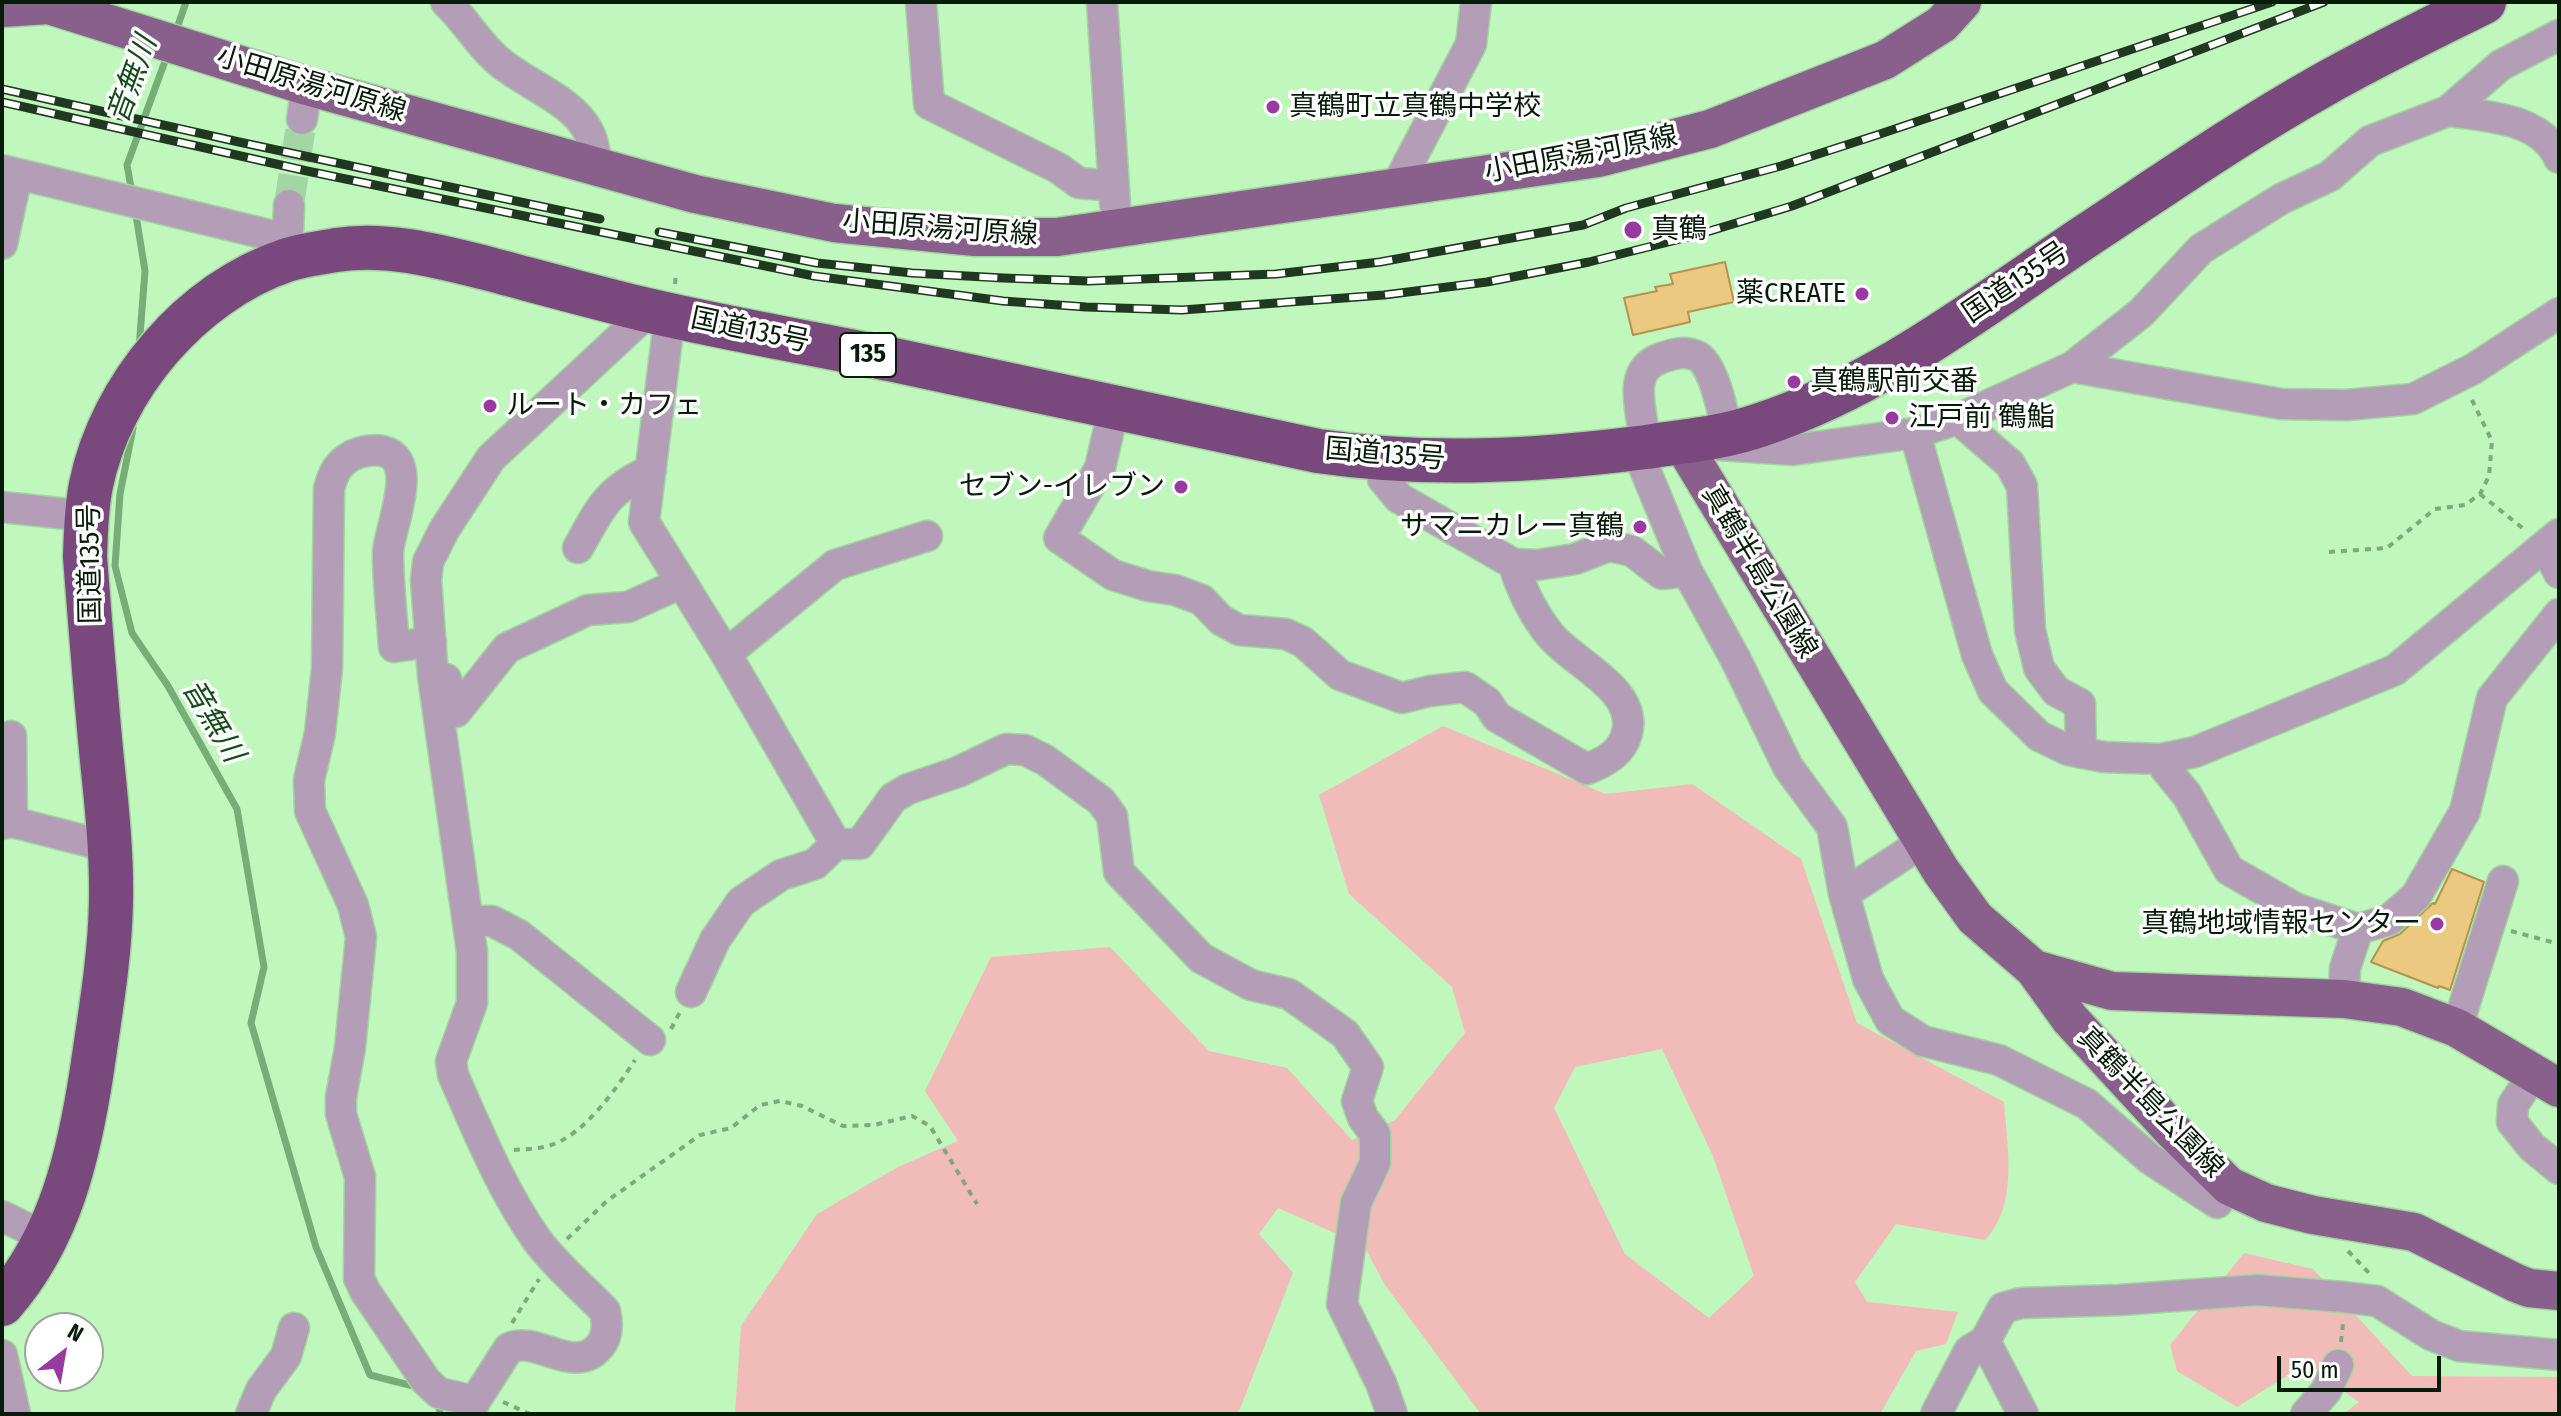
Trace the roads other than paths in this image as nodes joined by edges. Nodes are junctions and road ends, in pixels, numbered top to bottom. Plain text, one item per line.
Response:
1 (446, 2) edge
2 (921, 2) edge
3 (1102, 2) edge
4 (1476, 2) edge
5 (1962, 2) edge
6 (2484, 2) edge
7 (2, 8) edge
8 (2559, 35) edge
9 (2448, 111) junction
10 (2559, 158) edge
11 (597, 167) junction
12 (9, 172) edge
13 (1114, 186) junction
14 (1395, 189) junction
15 (289, 205) tunnel mouth
16 (1117, 230) junction
17 (2, 244) edge
18 (287, 249) junction
19 (659, 312) junction
20 (2557, 317) edge
21 (2072, 367) junction
22 (1114, 407) junction
23 (1958, 419) junction
24 (1915, 433) junction
25 (1728, 435) junction
26 (1655, 446) junction
27 (1385, 459) junction
28 (651, 470) junction
29 (2, 507) edge
30 (86, 516) junction
31 (927, 536) dead end
32 (2552, 540) edge
33 (578, 548) dead end
34 (1514, 564) junction
35 (1687, 571) junction
36 (2559, 573) edge
37 (681, 583) junction
38 (2559, 614) edge
39 (431, 642) junction
40 (726, 654) junction
41 (433, 676) junction
42 (11, 736) dead end
43 (2081, 753) junction
44 (2161, 759) junction
45 (7, 823) edge
46 (1923, 842) junction
47 (836, 844) junction
48 (110, 847) junction
49 (2503, 881) dead end
50 (1844, 894) junction
51 (469, 921) junction
52 (2358, 929) junction
53 (2034, 969) junction
54 (691, 992) road end
55 (2344, 999) junction
56 (2457, 1028) junction
57 (650, 1040) road end
58 (2546, 1080) edge
59 (2559, 1169) edge
60 (2229, 1186) junction
61 (2, 1216) edge
62 (47, 1238) junction
63 (2559, 1291) edge
64 (2, 1304) edge
65 (294, 1328) dead end
66 (1985, 1341) junction
67 (2, 1355) edge
68 (2559, 1355) edge
69 (2338, 1365) road end
70 (472, 1407) edge
71 (15, 1414) edge
72 (251, 1414) edge
73 (1392, 1414) edge
74 (1936, 1414) edge
75 (2023, 1414) edge
76 (2306, 1414) edge

1 - 11 street
2 - 13 street
3 - 13 street
4 - 14 street
5 - 14 main road, 小田原湯河原線
6 - 25 highway, 国道135号 / 135
7 - 11 main road, 小田原湯河原線
8 - 9 street
9 - 10 street
9 - 21 street
11 - 16 main road, 小田原湯河原線
12 - 17 street
12 - 18 street
13 - 16 street
14 - 16 main road, 小田原湯河原線
15 - 18 street
18 - 19 highway, 国道135号 / 135
18 - 30 highway, 国道135号 / 135
19 - 22 highway, 国道135号 / 135
19 - 28 street
19 - 39 street
20 - 21 street
21 - 23 street
22 - 27 highway, 国道135号 / 135
22 - 34 street
23 - 24 street
23 - 43 street
24 - 26 street
24 - 43 street
25 - 26 highway, 国道135号 / 135
25 - 26 street
26 - 27 highway, 国道135号 / 135
26 - 35 street
26 - 46 main road, 真鶴半島公園線
27 - 34 street
28 - 33 street
28 - 37 street
29 - 30 street
30 - 48 highway, 国道135号 / 135
31 - 40 street
32 - 36 street
32 - 44 street
34 - 35 street
35 - 50 street
37 - 40 street
37 - 41 street
38 - 52 street
39 - 41 street
39 - 70 street
40 - 47 street
41 - 51 street
42 - 45 street
43 - 44 street
44 - 52 street
45 - 48 street
46 - 50 street
46 - 53 main road, 真鶴半島公園線
47 - 54 street
47 - 73 street
48 - 62 highway, 国道135号 / 135
49 - 56 street
50 - 60 street
51 - 57 street
51 - 70 street
52 - 55 street
53 - 55 main road, 真鶴半島公園線
53 - 60 main road, 真鶴半島公園線
55 - 56 main road, 真鶴半島公園線
56 - 58 main road, 真鶴半島公園線
58 - 59 street
60 - 63 main road, 真鶴半島公園線
61 - 62 street
62 - 64 highway, 国道135号 / 135
65 - 72 street
66 - 68 street
66 - 74 street
66 - 75 street
67 - 71 street
69 - 76 street

